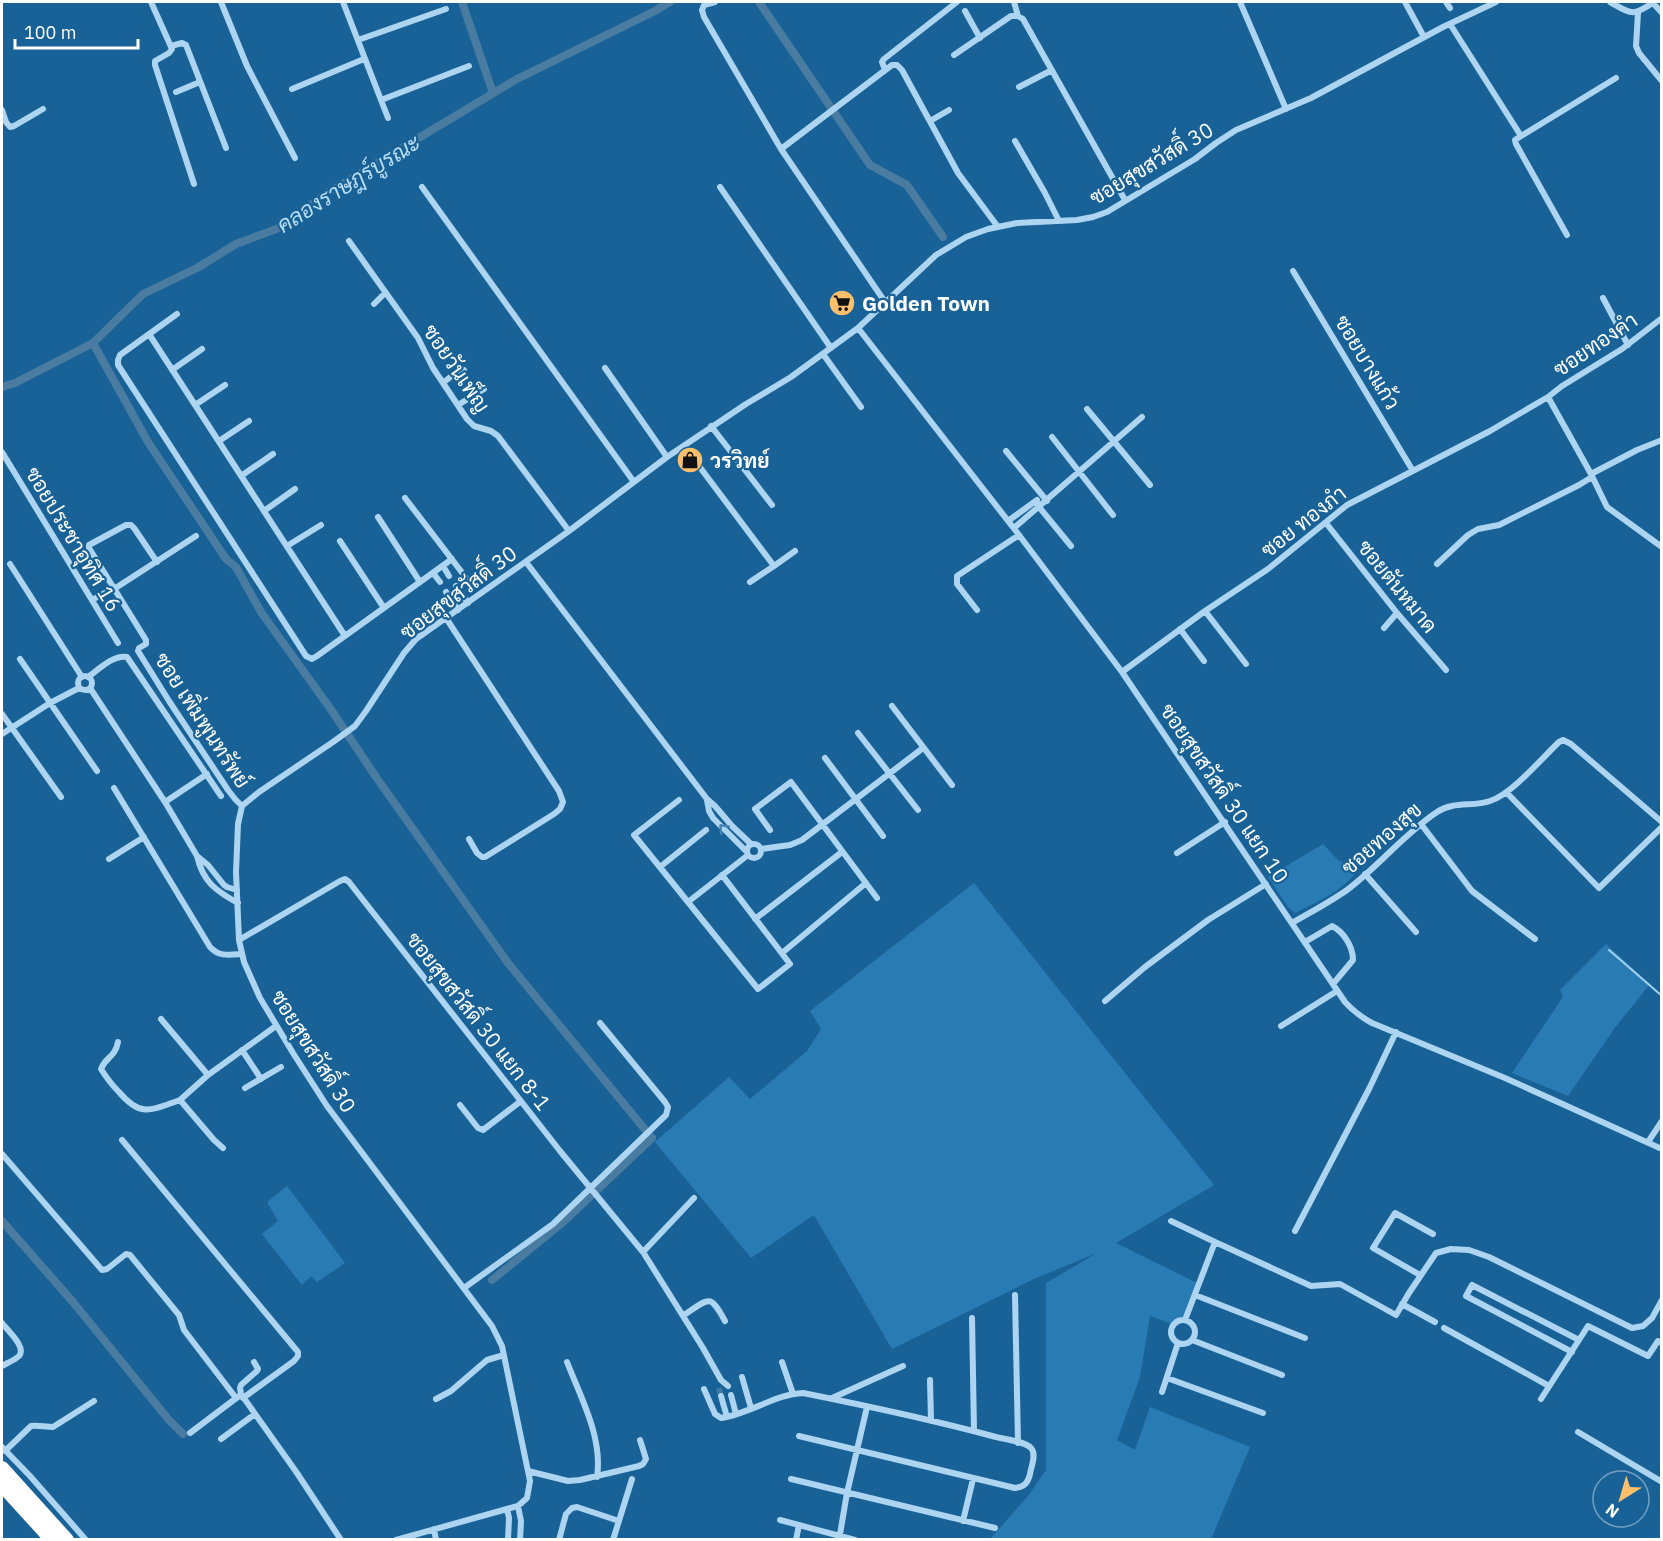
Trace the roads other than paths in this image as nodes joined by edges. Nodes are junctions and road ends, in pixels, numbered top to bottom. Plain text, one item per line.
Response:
1 (150, 2) edge
2 (221, 2) edge
3 (343, 2) edge
4 (715, 2) edge
5 (957, 2) edge
6 (1014, 2) edge
7 (1240, 2) edge
8 (1405, 2) edge
9 (1496, 2) edge
10 (1610, 2) edge
11 (1653, 2) edge
12 (446, 9) dead end
13 (965, 11) dead end
14 (1638, 13) junction
15 (1662, 13) edge
16 (1018, 16) junction
17 (1447, 25) junction
18 (1424, 37) junction
19 (980, 38) junction
20 (358, 40) junction
21 (171, 46) junction
22 (954, 55) dead end
23 (364, 58) junction
24 (469, 66) dead end
25 (885, 70) junction
26 (1052, 70) junction
27 (1616, 78) dead end
28 (1662, 81) edge
29 (200, 82) junction
30 (1019, 87) dead end
31 (292, 89) dead end
32 (176, 92) dead end
33 (381, 100) junction
34 (43, 109) dead end
35 (1286, 109) junction
36 (2, 110) edge
37 (949, 110) dead end
38 (388, 118) dead end
39 (930, 121) junction
40 (1521, 136) junction
41 (1015, 141) dead end
42 (226, 148) dead end
43 (782, 149) junction
44 (295, 158) dead end
45 (194, 184) dead end
46 (720, 187) dead end
47 (422, 188) dead end
48 (1125, 200) junction
49 (1059, 221) junction
50 (998, 227) junction
51 (1567, 235) dead end
52 (349, 242) dead end
53 (1293, 271) dead end
54 (386, 293) junction
55 (1603, 297) dead end
56 (885, 303) junction
57 (374, 304) dead end
58 (177, 314) dead end
59 (1662, 318) edge
60 (858, 328) junction
61 (149, 334) junction
62 (1626, 346) junction
63 (831, 348) junction
64 (202, 349) dead end
65 (823, 354) junction
66 (604, 368) dead end
67 (172, 370) junction
68 (464, 370) dead end
69 (443, 383) junction
70 (225, 385) dead end
71 (484, 389) dead end
72 (1548, 397) junction
73 (195, 405) junction
74 (458, 405) junction
75 (861, 407) dead end
76 (1087, 409) dead end
77 (1142, 417) dead end
78 (249, 421) dead end
79 (711, 426) junction
80 (1052, 437) dead end
81 (1662, 440) edge
82 (219, 441) junction
83 (1114, 442) junction
84 (684, 446) junction
85 (1006, 451) dead end
86 (2, 452) edge
87 (273, 454) dead end
88 (667, 457) junction
89 (1413, 471) junction
90 (1079, 472) junction
91 (241, 476) junction
92 (1592, 476) junction
93 (634, 482) junction
94 (1150, 485) dead end
95 (295, 489) dead end
96 (405, 498) dead end
97 (1045, 499) junction
98 (1035, 502) junction
99 (772, 505) dead end
100 (1040, 508) junction
101 (264, 511) junction
102 (1113, 515) dead end
103 (378, 517) dead end
104 (1008, 521) junction
105 (1326, 523) junction
106 (321, 525) dead end
107 (1014, 528) junction
108 (569, 531) junction
109 (1019, 535) junction
110 (196, 536) dead end
111 (340, 541) dead end
112 (287, 546) junction
113 (1071, 546) dead end
114 (1662, 547) edge
115 (795, 550) dead end
116 (452, 559) junction
117 (157, 562) junction
118 (526, 562) junction
119 (10, 564) dead end
120 (1437, 564) dead end
121 (443, 566) junction
122 (774, 566) junction
123 (433, 573) junction
124 (449, 576) dead end
125 (420, 582) junction
126 (440, 582) dead end
127 (750, 582) dead end
128 (470, 583) dead end
129 (456, 586) dead end
130 (112, 590) junction
131 (446, 592) dead end
132 (92, 600) junction
133 (468, 603) junction
134 (384, 608) junction
135 (458, 610) junction
136 (977, 610) dead end
137 (1205, 611) junction
138 (1397, 613) junction
139 (446, 618) junction
140 (1383, 628) dead end
141 (1180, 629) junction
142 (345, 636) junction
143 (118, 643) dead end
144 (20, 659) dead end
145 (1204, 661) dead end
146 (1246, 663) dead end
147 (1446, 670) dead end
148 (1122, 672) junction
149 (85, 677) junction
150 (79, 688) junction
151 (90, 688) junction
152 (50, 703) junction
153 (892, 706) dead end
154 (2, 714) edge
155 (12, 727) junction
156 (2, 734) edge
157 (858, 734) dead end
158 (923, 748) junction
159 (825, 758) dead end
160 (97, 771) dead end
161 (207, 774) junction
162 (889, 774) junction
163 (952, 785) dead end
164 (114, 788) dead end
165 (1507, 793) junction
166 (221, 796) dead end
167 (61, 797) dead end
168 (707, 799) junction
169 (679, 800) dead end
170 (856, 800) junction
171 (165, 801) junction
172 (242, 806) junction
173 (918, 810) dead end
174 (1225, 822) junction
175 (1662, 822) edge
176 (1421, 824) junction
177 (823, 825) junction
178 (1662, 827) edge
179 (706, 830) dead end
180 (770, 830) dead end
181 (883, 836) dead end
182 (144, 837) junction
183 (470, 839) dead end
184 (751, 844) junction
185 (761, 849) junction
186 (842, 852) junction
187 (748, 853) junction
188 (1177, 853) dead end
189 (197, 856) junction
190 (109, 859) dead end
191 (660, 867) junction
192 (1365, 874) junction
193 (722, 875) junction
194 (866, 884) junction
195 (1266, 884) junction
196 (237, 890) junction
197 (877, 897) dead end
198 (688, 902) junction
199 (238, 903) junction
200 (755, 919) junction
201 (1292, 923) junction
202 (1416, 932) dead end
203 (1535, 939) dead end
204 (239, 940) junction
205 (1305, 942) junction
206 (782, 953) junction
207 (242, 954) junction
208 (1333, 984) junction
209 (1337, 991) junction
210 (1105, 1001) dead end
211 (161, 1019) dead end
212 (600, 1023) dead end
213 (276, 1026) junction
214 (1281, 1026) dead end
215 (1396, 1032) junction
216 (118, 1042) dead end
217 (242, 1050) junction
218 (281, 1067) dead end
219 (208, 1075) junction
220 (261, 1079) junction
221 (245, 1088) dead end
222 (180, 1100) junction
223 (521, 1101) junction
224 (460, 1105) dead end
225 (1662, 1121) edge
226 (122, 1140) dead end
227 (1648, 1142) junction
228 (223, 1148) dead end
229 (1662, 1149) edge
230 (2, 1154) edge
231 (594, 1192) junction
232 (694, 1198) dead end
233 (1171, 1221) dead end
234 (1295, 1231) dead end
235 (1433, 1234) dead end
236 (1215, 1242) junction
237 (643, 1252) junction
238 (1420, 1275) junction
239 (464, 1288) junction
240 (1015, 1295) dead end
241 (1195, 1295) junction
242 (1662, 1300) edge
243 (1402, 1304) junction
244 (684, 1316) junction
245 (972, 1318) dead end
246 (1185, 1320) junction
247 (724, 1321) dead end
248 (1435, 1322) dead end
249 (2, 1323) edge
250 (1444, 1328) dead end
251 (1305, 1338) dead end
252 (1192, 1340) junction
253 (1579, 1340) junction
254 (1178, 1343) junction
255 (1662, 1343) edge
256 (1572, 1352) junction
257 (504, 1355) junction
258 (254, 1362) dead end
259 (567, 1362) dead end
260 (782, 1362) dead end
261 (2, 1366) edge
262 (903, 1366) dead end
263 (1282, 1375) dead end
264 (742, 1377) dead end
265 (1167, 1378) junction
266 (930, 1380) dead end
267 (728, 1386) tunnel mouth
268 (1550, 1386) junction
269 (705, 1389) dead end
270 (1162, 1392) dead end
271 (793, 1394) junction
272 (731, 1395) tunnel mouth
273 (721, 1396) tunnel mouth
274 (240, 1397) junction
275 (436, 1399) dead end
276 (831, 1399) junction
277 (1541, 1399) dead end
278 (94, 1401) dead end
279 (867, 1407) junction
280 (752, 1408) junction
281 (1263, 1413) dead end
282 (255, 1414) junction
283 (736, 1414) junction
284 (727, 1417) junction
285 (931, 1421) junction
286 (974, 1431) junction
287 (1578, 1432) dead end
288 (190, 1433) dead end
289 (799, 1436) dead end
290 (220, 1439) dead end
291 (640, 1440) dead end
292 (1018, 1443) junction
293 (3, 1449) edge
294 (857, 1451) junction
295 (2, 1468) edge
296 (528, 1471) junction
297 (597, 1477) junction
298 (2, 1478) edge
299 (632, 1479) dead end
300 (791, 1479) dead end
301 (973, 1479) junction
302 (1662, 1482) edge
303 (2, 1485) edge
304 (848, 1493) junction
305 (518, 1506) junction
306 (507, 1509) junction
307 (780, 1520) dead end
308 (619, 1521) junction
309 (963, 1521) junction
310 (799, 1525) junction
311 (995, 1528) dead end
312 (434, 1529) junction
313 (427, 1531) junction
314 (839, 1538) edge
315 (52, 1539) edge
316 (59, 1539) edge
317 (67, 1539) edge
318 (86, 1539) edge
319 (341, 1539) edge
320 (396, 1539) edge
321 (429, 1539) edge
322 (436, 1539) edge
323 (508, 1539) edge
324 (513, 1539) edge
325 (520, 1539) edge
326 (559, 1539) edge
327 (614, 1539) edge
328 (796, 1539) edge
329 (855, 1539) edge

1 - 21 street
2 - 44 street
3 - 20 street
4 - 43 street
5 - 25 street
6 - 16 street
7 - 35 street
8 - 18 street
9 - 17 street, ซอยสุขสวัสดิ์ 30
10 - 14 street
11 - 14 street
11 - 15 street
12 - 20 street
13 - 19 street
14 - 28 street
16 - 19 street
16 - 26 street
17 - 18 street, ซอยสุขสวัสดิ์ 30
17 - 40 street
18 - 35 street, ซอยสุขสวัสดิ์ 30
19 - 22 street
20 - 23 street
21 - 29 street
21 - 45 street
23 - 31 street
23 - 33 street
24 - 33 street
25 - 39 street
25 - 43 street
26 - 30 street
26 - 48 street
27 - 40 street
29 - 32 street
29 - 42 street
33 - 38 street
34 - 36 street
35 - 48 street, ซอยสุขสวัสดิ์ 30
37 - 39 street
39 - 50 street
40 - 51 street
41 - 49 street
43 - 56 street
46 - 63 street
47 - 93 street
48 - 49 street, ซอยสุขสวัสดิ์ 30
49 - 50 street, ซอยสุขสวัสดิ์ 30
50 - 56 street, ซอยสุขสวัสดิ์ 30
52 - 54 street, ซอยวันเพ็ญ
53 - 89 street, ซอยบางแก้ว
54 - 57 street
54 - 69 street, ซอยวันเพ็ญ
55 - 62 street
56 - 60 street, ซอยสุขสวัสดิ์ 30
58 - 61 street
59 - 62 street, ซอยทองคำ
60 - 63 street, ซอยสุขสวัสดิ์ 30
60 - 104 street, ซอยสุขสวัสดิ์ 30 แยก 10
61 - 67 street
61 - 142 street
62 - 72 street, ซอยทองคำ
63 - 65 street, ซอยสุขสวัสดิ์ 30
64 - 67 street
65 - 75 street
65 - 79 street, ซอยสุขสวัสดิ์ 30
66 - 88 street
67 - 73 street
68 - 69 street
69 - 74 street, ซอยวันเพ็ญ
70 - 73 street
71 - 74 street
72 - 89 street, ซอย ทองภํา
72 - 92 street
73 - 82 street
74 - 108 street, ซอยวันเพ็ญ
76 - 83 street
77 - 83 street
78 - 82 street
79 - 84 street, ซอยสุขสวัสดิ์ 30
79 - 99 street
80 - 90 street
81 - 92 street
82 - 91 street
83 - 90 street
83 - 94 street
84 - 88 street, ซอยสุขสวัสดิ์ 30
84 - 122 street
85 - 97 street
86 - 132 street, ซอยประชาอุทิศ 16
87 - 91 street
88 - 93 street, ซอยสุขสวัสดิ์ 30
89 - 105 street, ซอย ทองภํา
90 - 97 street
90 - 102 street
91 - 101 street
92 - 114 street
92 - 120 street
93 - 108 street, ซอยสุขสวัสดิ์ 30
95 - 101 street
96 - 116 street
97 - 98 street
97 - 100 street
98 - 100 street
98 - 104 street
100 - 107 street
100 - 113 street
101 - 112 street
103 - 125 street
104 - 107 street, ซอยสุขสวัสดิ์ 30 แยก 10
105 - 137 street, ซอย ทองภํา
105 - 138 street, ซอยตันหมาด
106 - 112 street
107 - 109 street, ซอยสุขสวัสดิ์ 30 แยก 10
108 - 118 street, ซอยสุขสวัสดิ์ 30
109 - 136 street
109 - 148 street, ซอยสุขสวัสดิ์ 30 แยก 10
110 - 117 street
111 - 134 street
112 - 142 street
115 - 122 street
116 - 121 street
116 - 128 street
117 - 130 street
117 - 130 street
118 - 133 street, ซอยสุขสวัสดิ์ 30
118 - 168 street
119 - 149 street
121 - 123 street
121 - 124 street
122 - 127 street
123 - 125 street
123 - 126 street
125 - 134 street
129 - 133 street
130 - 132 street
130 - 172 street, ซอย เพิ่มพูนทรัพย์
131 - 135 street
132 - 143 street, ซอยประชาอุทิศ 16
133 - 135 street, ซอยสุขสวัสดิ์ 30
134 - 142 street
135 - 139 street, ซอยสุขสวัสดิ์ 30
137 - 141 street, ซอย ทองภํา
137 - 146 street
138 - 140 street
138 - 147 street, ซอยตันหมาด
139 - 172 street, ซอยสุขสวัสดิ์ 30
139 - 183 street
141 - 145 street
141 - 148 street, ซอย ทองภํา
144 - 152 street
148 - 174 street, ซอยสุขสวัสดิ์ 30 แยก 10
149 - 150 street
149 - 151 street
149 - 161 street
150 - 151 street
150 - 152 street
151 - 171 street
152 - 155 street
152 - 160 street
153 - 158 street
154 - 155 street
155 - 156 street
155 - 167 street
157 - 162 street
158 - 162 street
158 - 163 street
159 - 170 street
161 - 166 street
161 - 171 street
162 - 170 street
162 - 173 street
164 - 182 street
165 - 175 street, ซอยทองสุข
165 - 176 street, ซอยทองสุข
165 - 178 street
168 - 184 street
187 -> 168 street
169 - 191 street
170 - 177 street
170 - 181 street
171 - 189 street
172 - 196 street, ซอยสุขสวัสดิ์ 30
174 - 188 street
174 - 195 street, ซอยสุขสวัสดิ์ 30 แยก 10
176 - 192 street, ซอยทองสุข
176 - 203 street
177 - 180 street
177 - 185 street
177 - 186 street
179 - 191 street
182 - 190 street
182 - 207 street
184 - 185 street
184 - 187 street
185 - 187 street
186 - 194 street
186 - 200 street
187 - 193 street
189 - 196 street
189 - 199 street
191 - 198 street
192 - 201 street, ซอยทองสุข
192 - 202 street
193 - 198 street
193 - 200 street
194 - 197 street
194 - 206 street
195 - 201 street, ซอยสุขสวัสดิ์ 30 แยก 10
195 - 210 street
196 - 199 street, ซอยสุขสวัสดิ์ 30
198 - 206 street
199 - 204 street, ซอยสุขสวัสดิ์ 30
200 - 206 street
201 - 205 street, ซอยสุขสวัสดิ์ 30 แยก 10
204 - 207 street, ซอยสุขสวัสดิ์ 30
204 - 223 street, ซอยสุขสวัสดิ์ 30 แยก 8-1
205 - 208 street, ซอยสุขสวัสดิ์ 30 แยก 10
205 - 208 street
207 - 213 street, ซอยสุขสวัสดิ์ 30
208 - 209 street, ซอยสุขสวัสดิ์ 30 แยก 10
209 - 214 street
209 - 215 street, ซอยสุขสวัสดิ์ 30 แยก 10
211 - 219 street
212 - 231 street
213 - 217 street
213 - 239 street, ซอยสุขสวัสดิ์ 30
215 - 227 street, ซอยสุขสวัสดิ์ 30 แยก 10
215 - 234 street
216 - 222 street
217 - 219 street
217 - 220 street
218 - 220 street
219 - 222 street
220 - 221 street
222 - 228 street
223 - 224 street
223 - 231 street, ซอยสุขสวัสดิ์ 30 แยก 8-1
225 - 227 street
226 - 274 street
227 - 229 street, ซอยสุขสวัสดิ์ 30 แยก 10
230 - 274 street
231 - 237 street, ซอยสุขสวัสดิ์ 30 แยก 8-1
231 - 239 street
232 - 237 street
233 - 236 street
235 - 238 street
236 - 241 street
236 - 243 street
237 - 244 street, ซอยสุขสวัสดิ์ 30 แยก 8-1
238 - 242 street
238 - 243 street
239 - 257 street, ซอยสุขสวัสดิ์ 30
240 - 292 street
241 - 246 street
241 - 251 street
243 - 248 street
244 - 247 street
244 - 267 street, ซอยสุขสวัสดิ์ 30 แยก 8-1
245 - 286 street
246 - 252 street
246 - 254 street
249 - 261 street
250 - 268 street
252 - 254 street
252 - 263 street
253 - 255 street
253 - 256 street
253 - 256 street
254 - 265 street
256 - 268 street
257 - 275 street
257 - 296 street, ซอยสุขสวัสดิ์ 30
258 - 274 street
259 - 297 street
260 - 271 street
262 - 276 street
264 - 280 street
265 - 270 street
265 - 281 street
266 - 285 street
268 - 277 street
269 - 284 street
271 - 276 street
271 - 280 street
272 - 283 street
273 - 284 street
274 - 282 street
274 - 288 street
276 - 279 street
278 - 293 street
279 - 285 street
279 - 294 street
280 - 283 street
282 - 290 street
282 - 319 street
283 - 284 street
285 - 286 street
286 - 292 street
287 - 302 street
289 - 294 street
291 - 297 street
292 - 301 street
293 - 318 street
294 - 301 street
294 - 304 street
295 - 317 highway
296 - 297 street
296 - 305 street, ซอยสุขสวัสดิ์ 30
298 - 316 street
299 - 308 street
300 - 304 street
301 - 309 street
303 - 315 highway
304 - 309 street
304 - 314 street
305 - 306 street
305 - 325 street
306 - 312 street
306 - 323 street
307 - 310 street
308 - 326 street
308 - 327 street
309 - 311 street
310 - 314 street
310 - 328 street
312 - 313 street
312 - 322 street
313 - 320 street
313 - 321 street
314 - 329 street
323 - 324 street

